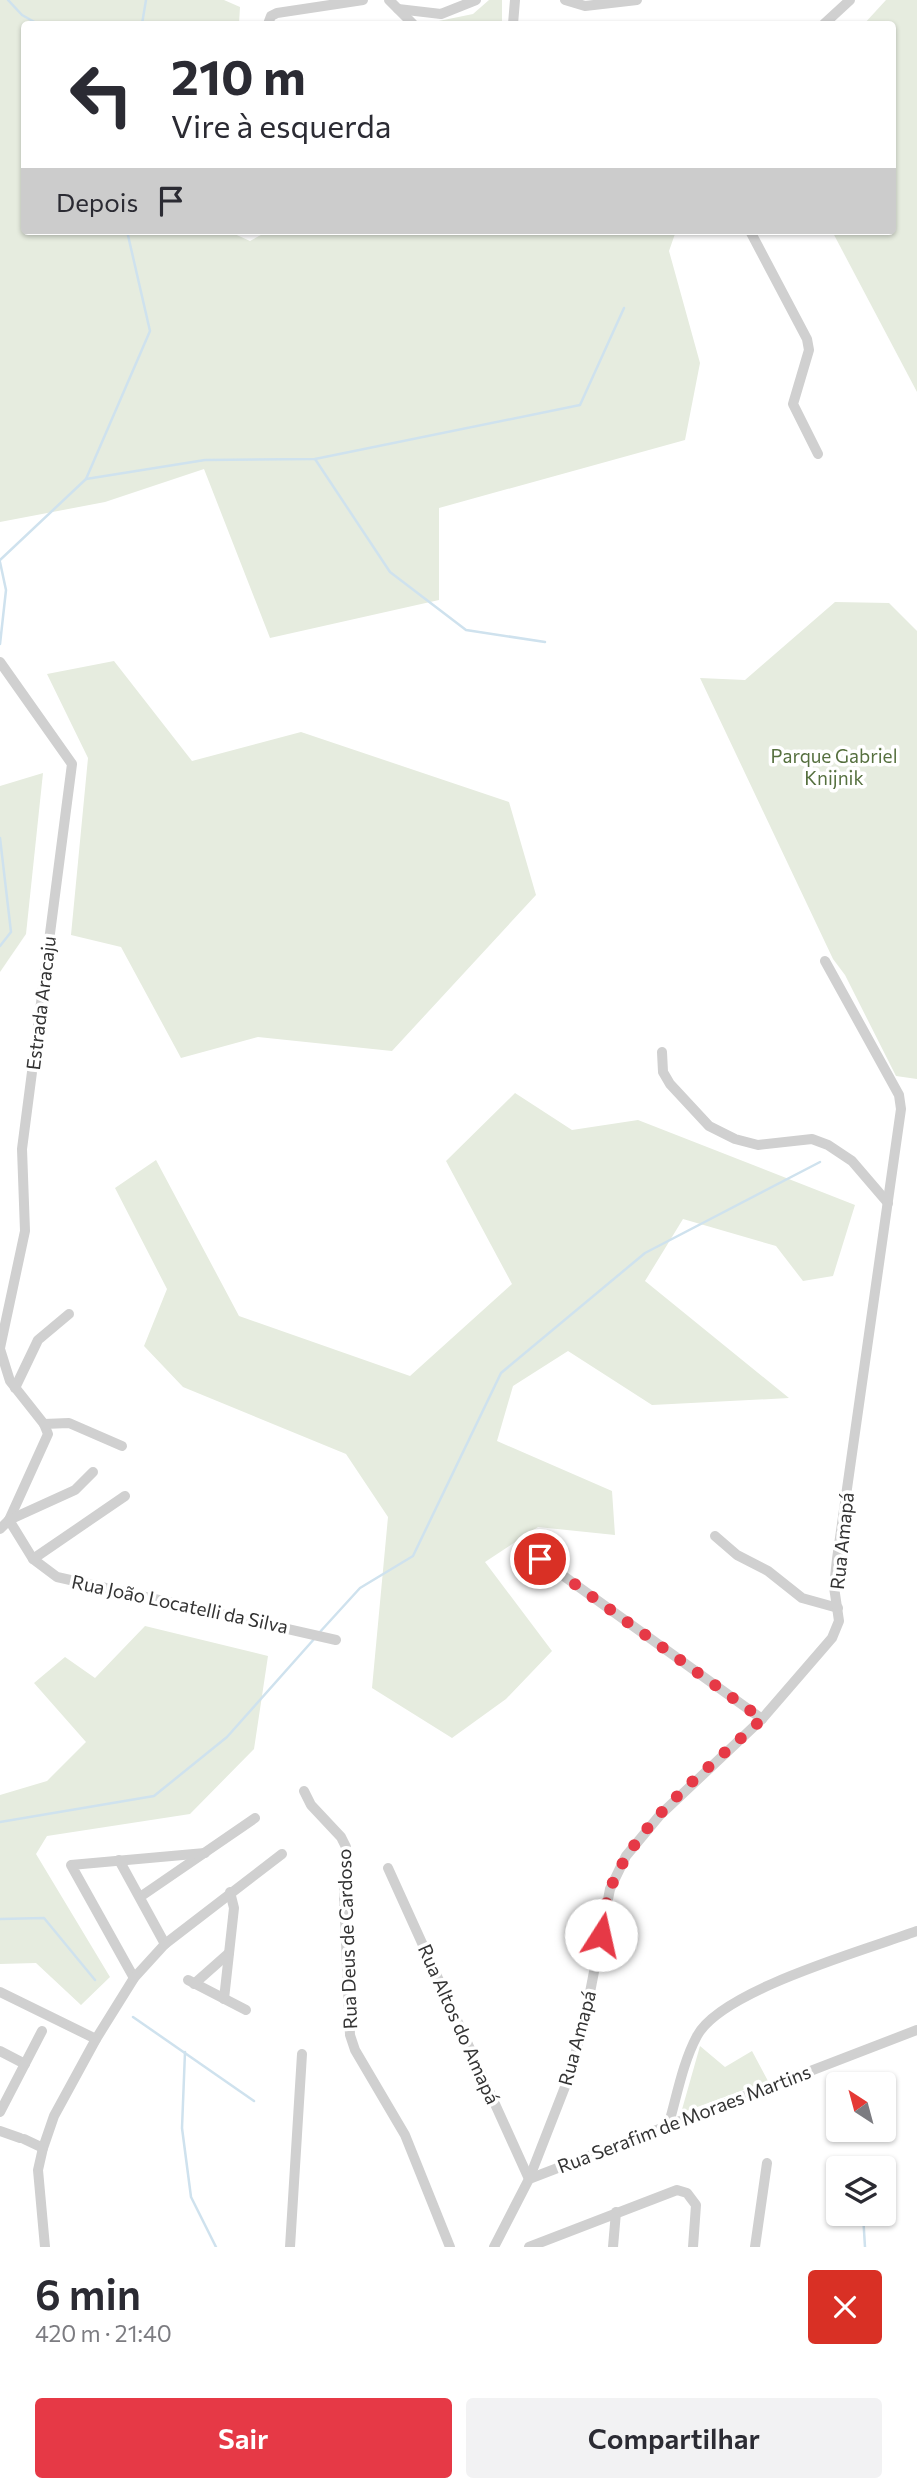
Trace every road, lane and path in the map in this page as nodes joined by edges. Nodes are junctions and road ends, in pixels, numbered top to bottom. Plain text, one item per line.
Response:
1 (363, 0) edge
2 (389, 0) edge
3 (476, 0) edge
4 (515, 0) edge
5 (565, 0) edge
6 (638, 0) edge
7 (850, 0) edge
8 (398, 9) junction
9 (269, 21) edge
10 (410, 21) edge
11 (513, 21) edge
12 (827, 21) edge
13 (752, 235) edge
14 (818, 454) dead end
15 (0, 662) edge
16 (825, 961) dead end
17 (662, 1052) dead end
18 (888, 1203) junction
19 (69, 1314) dead end
20 (0, 1345) edge
21 (15, 1388) junction
22 (44, 1424) junction
23 (122, 1446) dead end
24 (93, 1472) dead end
25 (125, 1496) dead end
26 (9, 1520) junction
27 (0, 1529) edge
28 (715, 1535) dead end
29 (33, 1559) junction
30 (540, 1559) dead end
31 (838, 1608) junction
32 (336, 1640) dead end
33 (762, 1719) junction
34 (304, 1791) dead end
35 (255, 1818) dead end
36 (205, 1853) junction
37 (282, 1854) dead end
38 (119, 1860) junction
39 (388, 1868) dead end
40 (230, 1892) junction
41 (140, 1896) junction
42 (917, 1931) edge
43 (165, 1944) junction
44 (229, 1953) junction
45 (134, 1978) junction
46 (0, 1992) edge
47 (224, 1999) junction
48 (246, 2010) dead end
49 (917, 2030) edge
50 (42, 2031) dead end
51 (96, 2039) junction
52 (0, 2051) edge
53 (302, 2054) dead end
54 (24, 2064) junction
55 (0, 2112) edge
56 (669, 2123) junction
57 (0, 2131) edge
58 (43, 2148) junction
59 (767, 2163) dead end
60 (529, 2179) junction
61 (616, 2213) junction
62 (541, 2245) edge
63 (45, 2247) edge
64 (290, 2247) edge
65 (450, 2247) edge
66 (494, 2247) edge
67 (529, 2247) edge
68 (613, 2247) edge
69 (693, 2247) edge
70 (755, 2247) edge

1 - 9 street
2 - 8 street
3 - 8 street
4 - 11 street
5 - 6 street
7 - 12 street
8 - 10 street
13 - 14 street
15 - 20 street, Estrada Aracaju
16 - 18 street, Rua Amapá
17 - 18 street
18 - 31 street, Rua Amapá
19 - 21 street
20 - 21 street, Estrada Aracaju
21 - 22 street, Estrada Aracaju
22 - 23 street
22 - 26 street
24 - 26 street
25 - 29 street
26 - 27 street
26 - 29 street, Rua João Locatelli da Silva
28 - 31 street
29 - 32 street, Rua João Locatelli da Silva
30 - 33 street
31 - 33 street, Rua Amapá
33 - 60 street, Rua Amapá
34 - 65 street, Rua Deus de Cardoso
35 - 36 street
36 - 38 street
36 - 41 street
37 - 40 street
38 - 41 street
38 - 45 street
39 - 60 street, Rua Altos do Amapá
40 - 43 street
40 - 44 street
41 - 43 street
42 - 56 street
43 - 45 street
44 - 47 street
44 - 47 street
45 - 51 street
46 - 51 street
47 - 48 street
49 - 56 street, Rua Serafim de Moraes Martins
50 - 54 street
51 - 58 street
52 - 54 street
53 - 64 street
54 - 55 street
56 - 60 street, Rua Serafim de Moraes Martins
57 - 58 street
58 - 63 street
59 - 70 street
60 - 66 street, Rua Amapá
61 - 62 street
61 - 68 street
61 - 69 street
62 - 67 street

